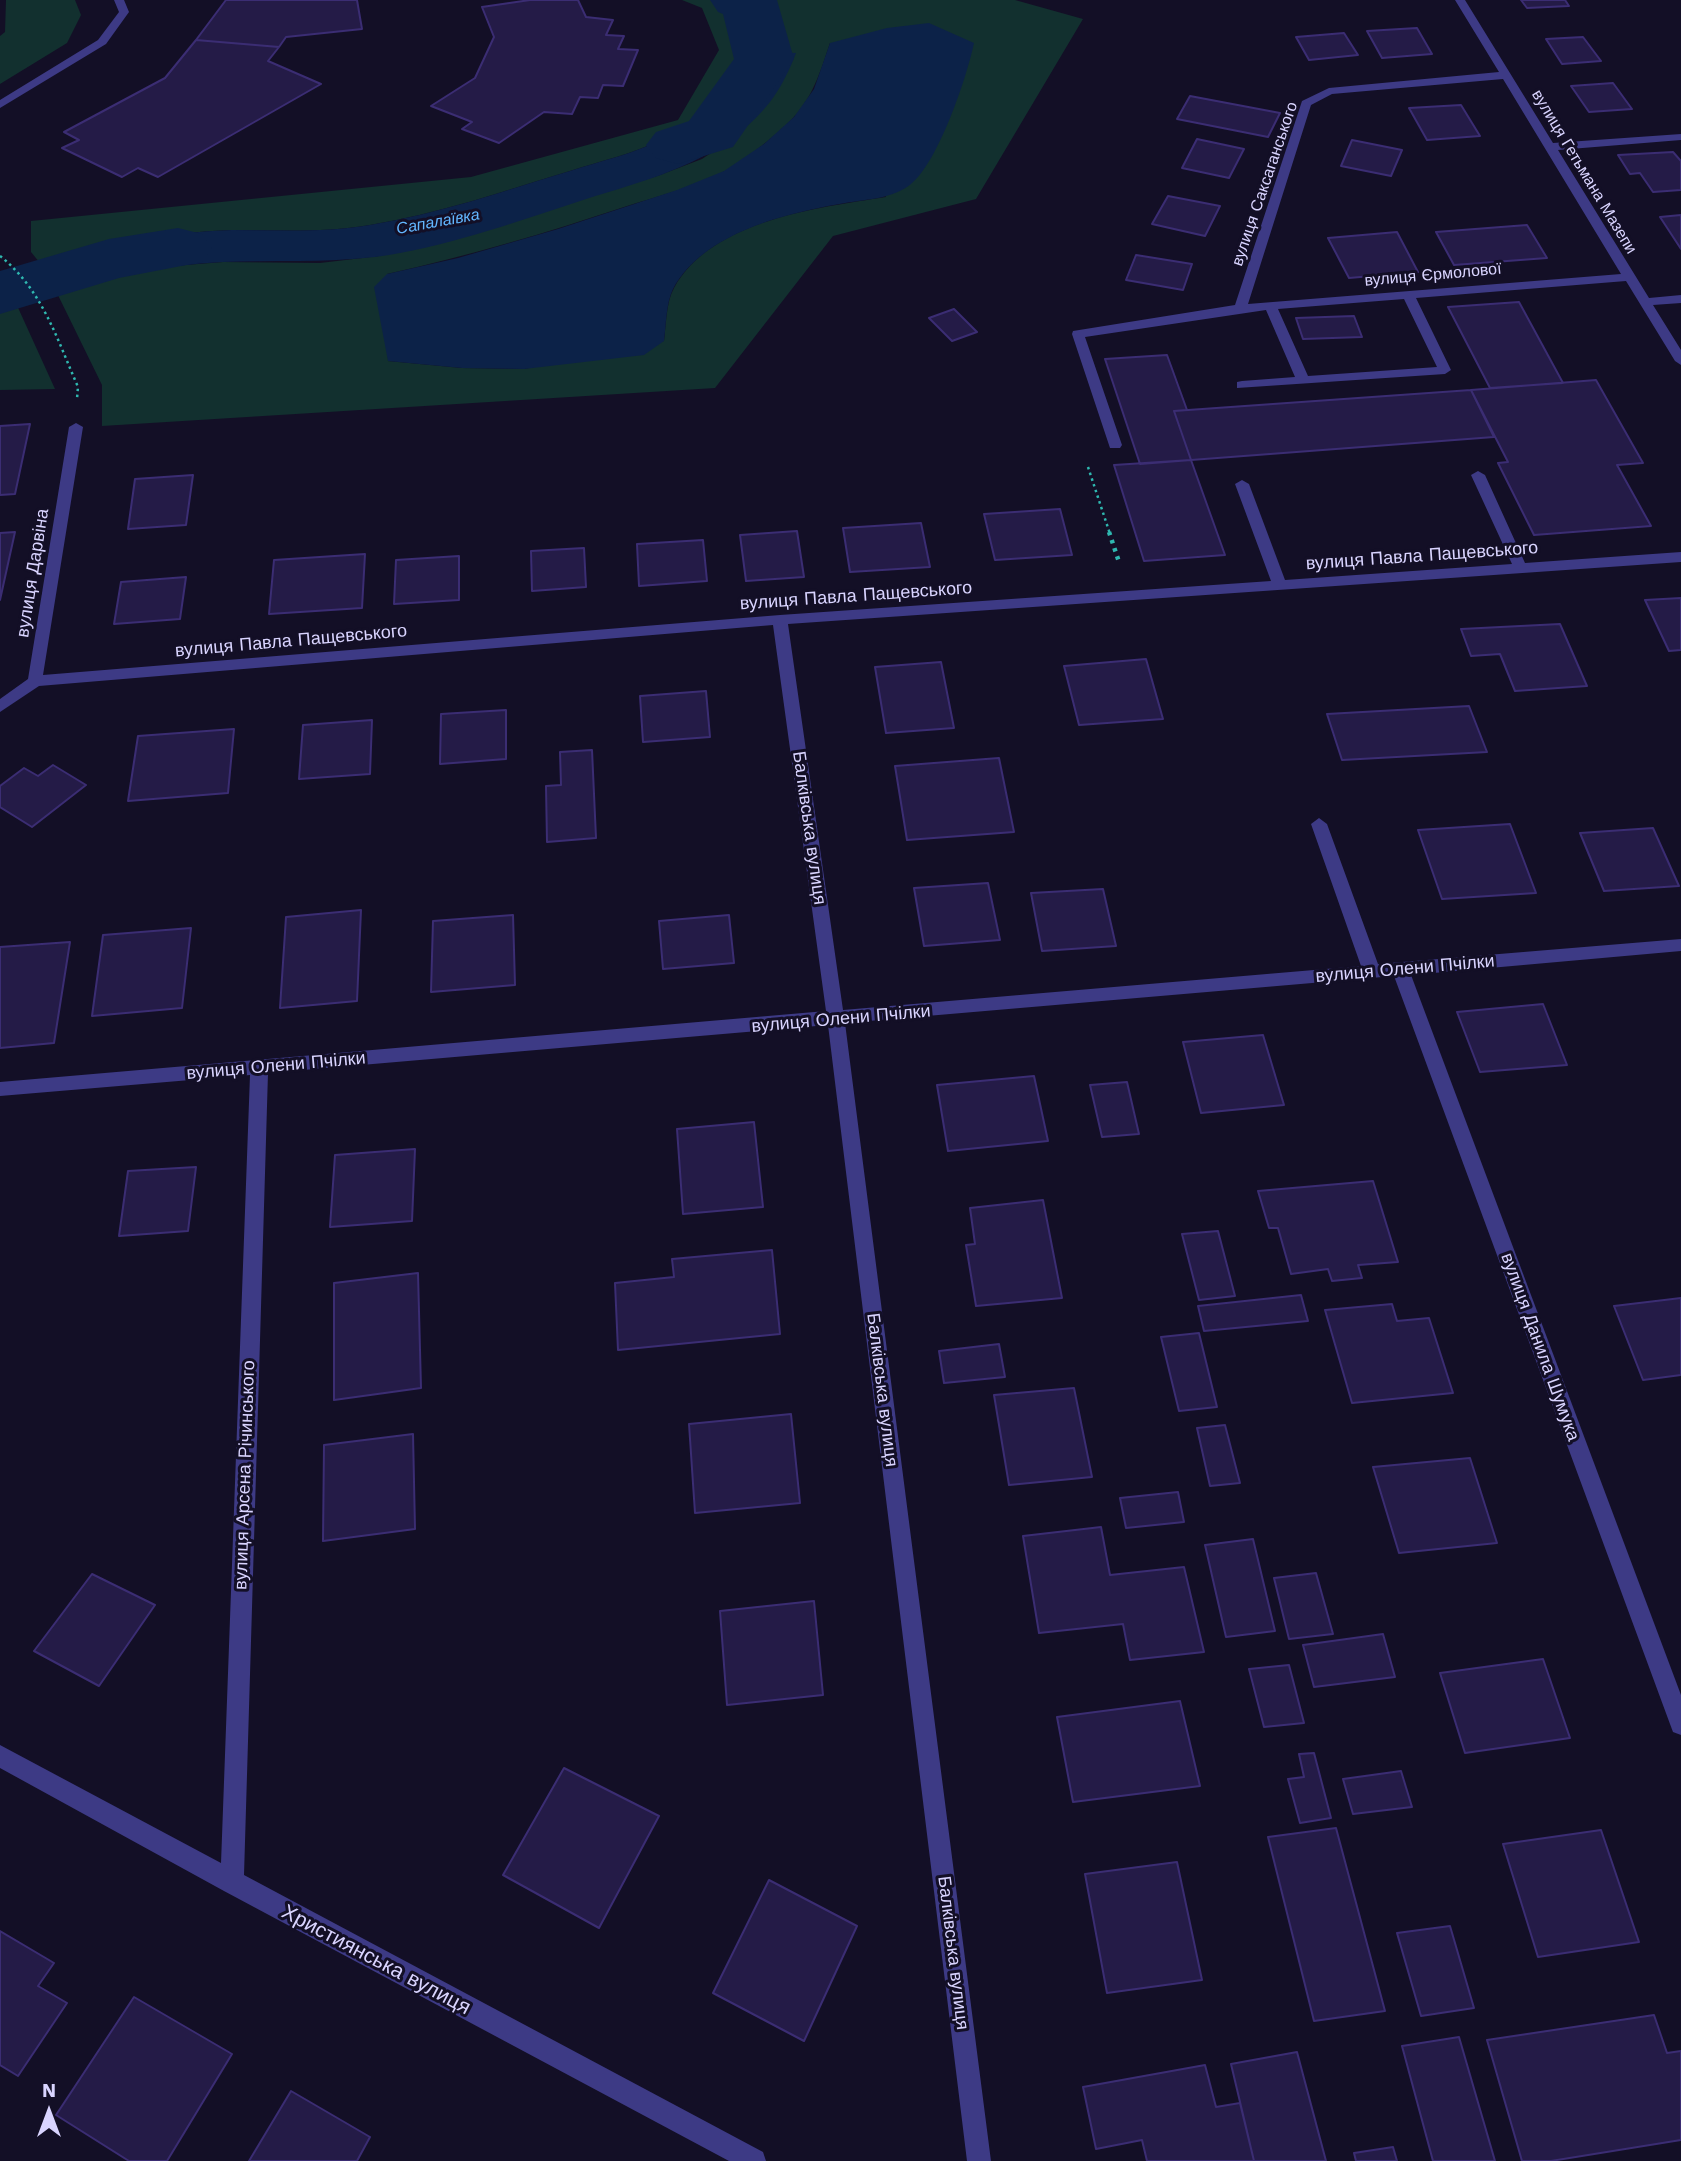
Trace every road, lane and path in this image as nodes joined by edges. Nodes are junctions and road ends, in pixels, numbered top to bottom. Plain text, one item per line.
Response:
1 (120, 0) edge
2 (1460, 0) edge
3 (1506, 75) junction
4 (0, 105) edge
5 (1681, 137) edge
6 (1550, 147) junction
7 (0, 256) edge
8 (1629, 277) junction
9 (1408, 295) junction
10 (1681, 299) edge
11 (1645, 302) junction
12 (1271, 306) junction
13 (1240, 308) junction
14 (1681, 361) edge
15 (1303, 380) junction
16 (1242, 385) dead end
17 (76, 427) joint
18 (1115, 445) dead end
19 (1088, 468) dead end
20 (1478, 475) dead end
21 (1242, 484) dead end
22 (1110, 534) dead end
23 (1681, 557) edge
24 (1521, 569) junction
25 (1280, 585) junction
26 (780, 620) junction
27 (35, 681) junction
28 (0, 706) edge
29 (1319, 824) dead end
30 (1681, 945) edge
31 (1400, 970) junction
32 (1372, 972) junction
33 (836, 1019) junction
34 (259, 1068) junction
35 (0, 1089) edge
36 (1681, 1724) edge
37 (0, 1756) edge
38 (232, 1883) junction
39 (754, 2161) edge
40 (979, 2161) edge

1 - 4 street
2 - 3 street, вулиця Гетьмана Мазепи
3 - 6 street, вулиця Гетьмана Мазепи
3 - 13 street, вулиця Саксаганського
5 - 6 street
6 - 8 street, вулиця Гетьмана Мазепи
7 - 17 path
8 - 9 street, вулиця Єрмолової
8 - 11 street, вулиця Гетьмана Мазепи
9 - 12 street, вулиця Єрмолової
9 - 15 street
10 - 11 street
11 - 14 street, вулиця Гетьмана Мазепи
12 - 13 street, вулиця Єрмолової
12 - 15 street
13 - 18 street, вулиця Єрмолової
15 - 16 street
17 - 27 street, вулиця Дарвіна
19 - 22 path
20 - 24 street
21 - 25 street
23 - 24 street, вулиця Павла Пащевського
24 - 25 street, вулиця Павла Пащевського
25 - 26 street, вулиця Павла Пащевського
26 - 27 street, вулиця Павла Пащевського
26 - 33 street, Балківська вулиця
27 - 28 street
29 - 32 street
30 - 31 street, вулиця Олени Пчілки
31 - 32 street, вулиця Олени Пчілки
31 - 36 street, вулиця Данила Шумука
32 - 33 street, вулиця Олени Пчілки
33 - 34 street, вулиця Олени Пчілки
33 - 40 street, Балківська вулиця
34 - 35 street, вулиця Олени Пчілки
34 - 38 street, вулиця Арсена Річинського
37 - 38 street, Християнська вулиця
38 - 39 street, Християнська вулиця

